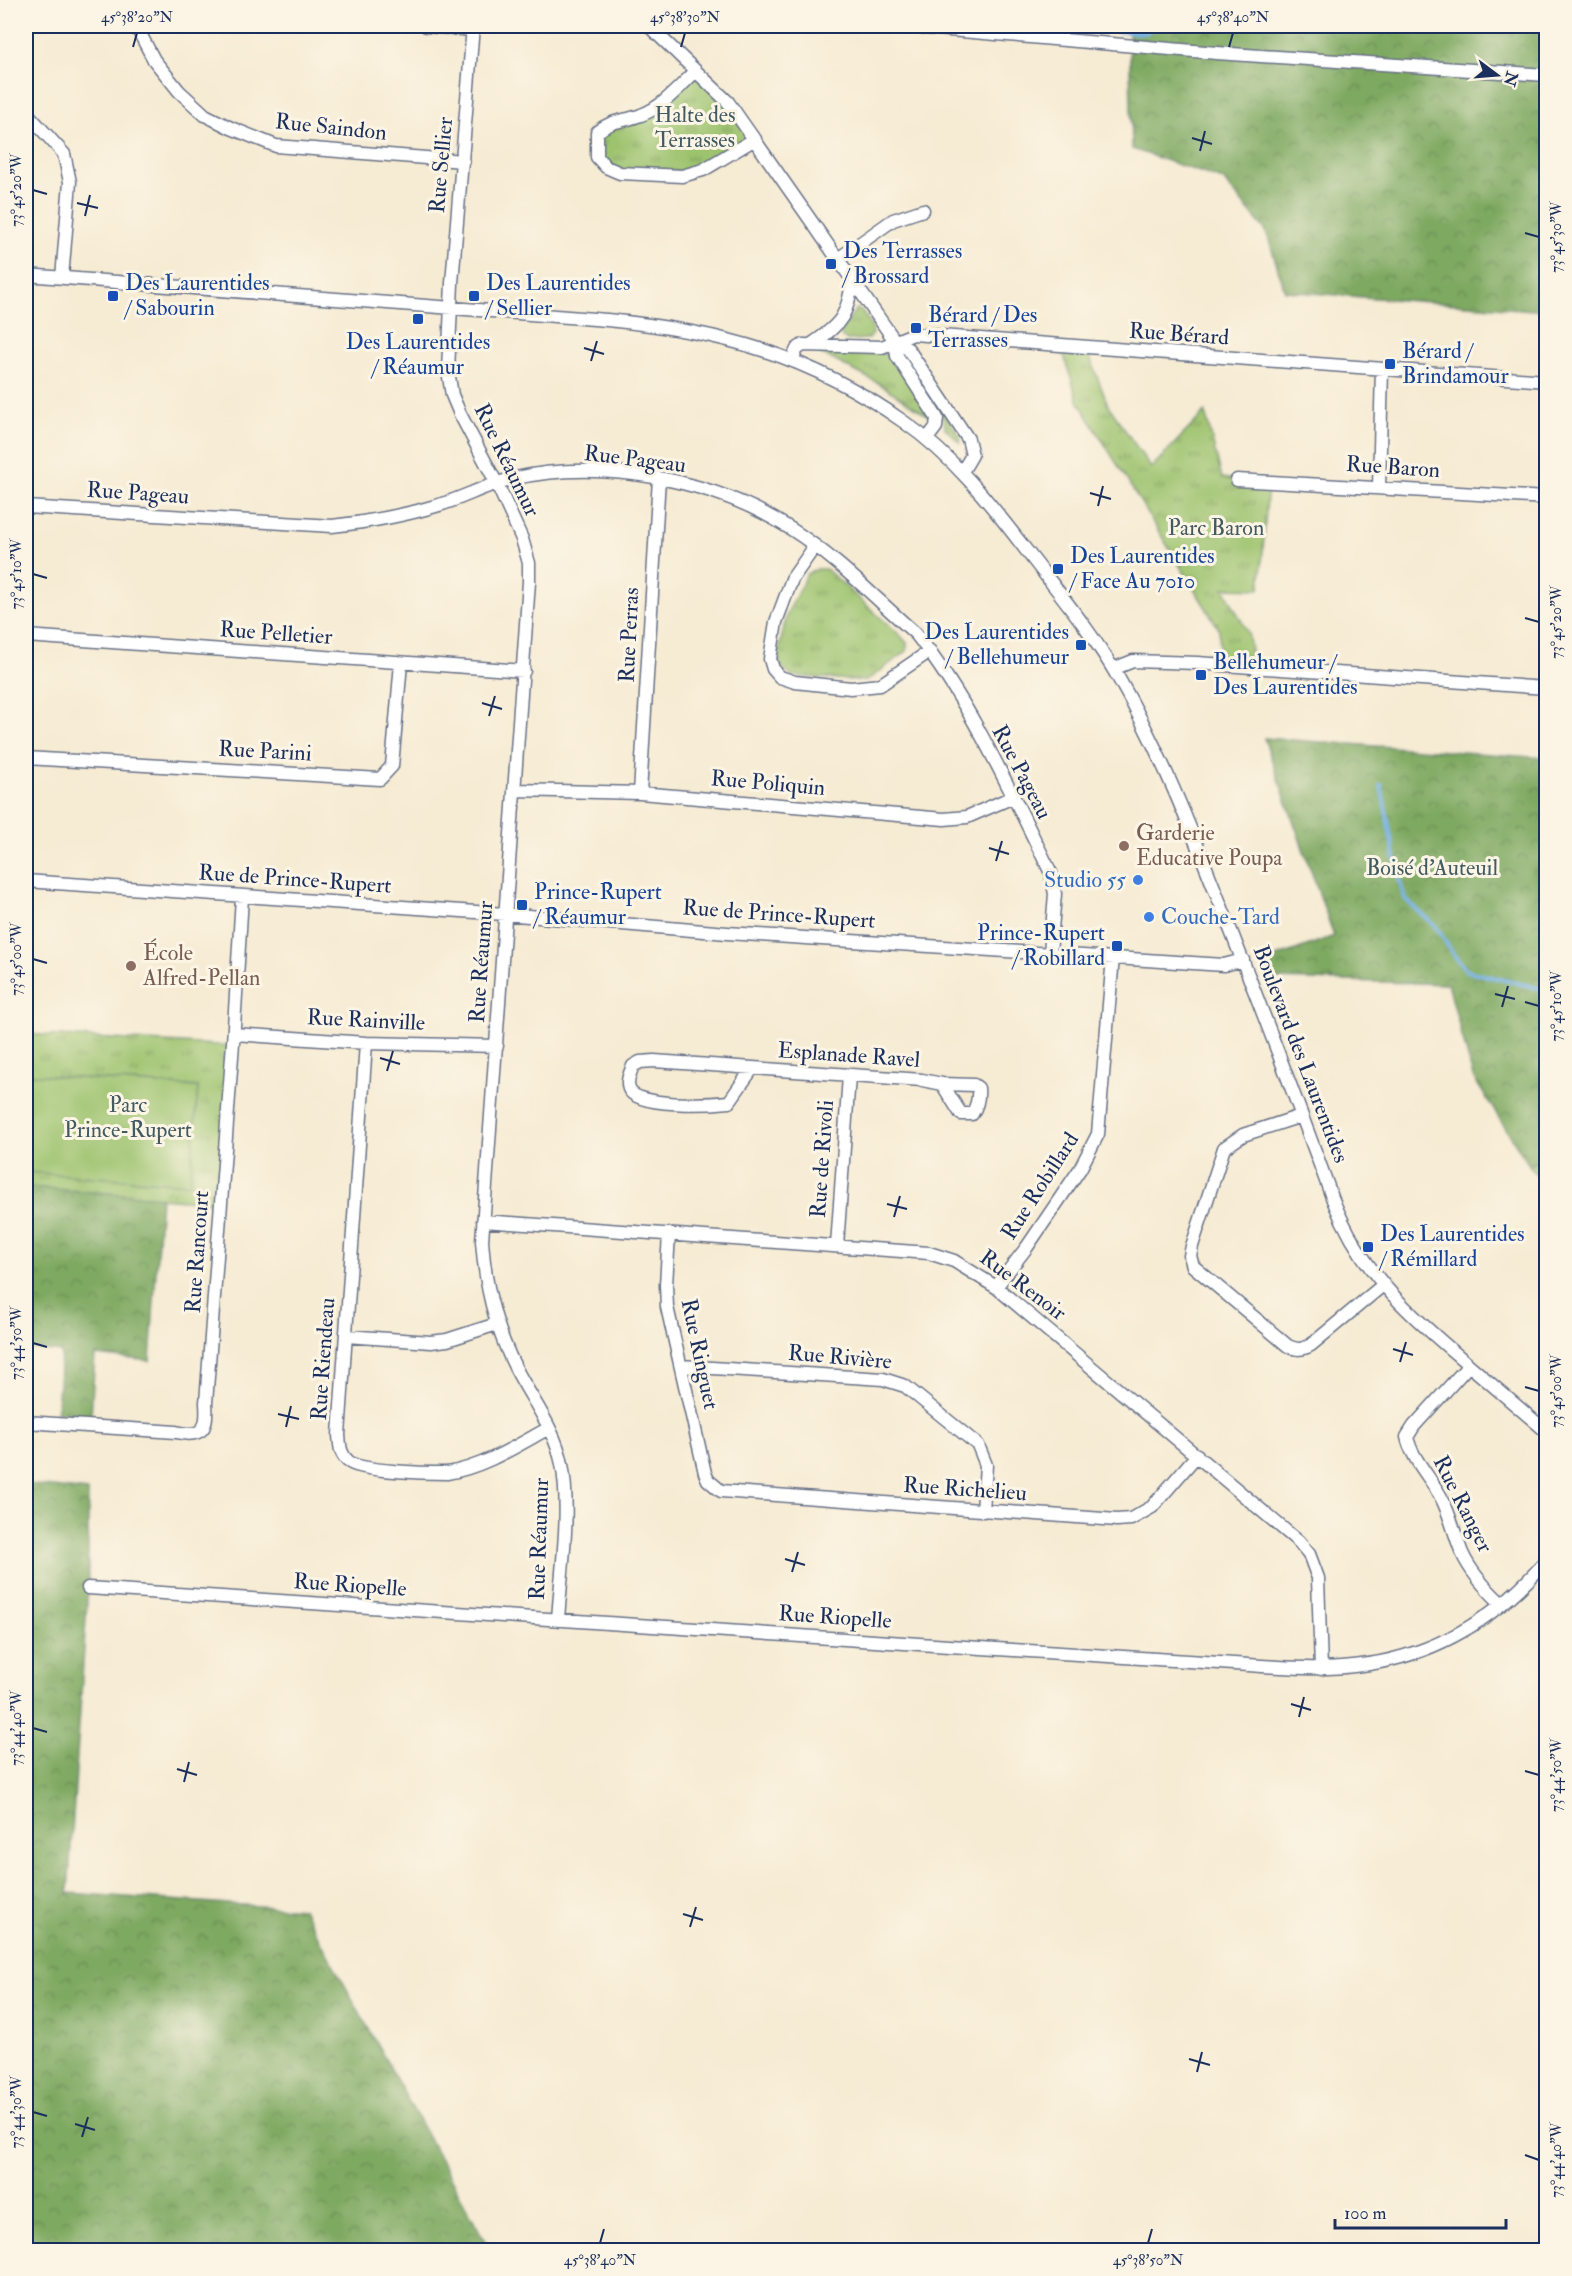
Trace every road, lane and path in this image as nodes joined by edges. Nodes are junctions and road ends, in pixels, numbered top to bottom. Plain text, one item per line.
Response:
1 (136, 26) edge
2 (426, 26) edge
3 (649, 26) edge
4 (902, 26) edge
5 (473, 28) edge
6 (696, 71) junction
7 (1546, 75) edge
8 (26, 112) edge
9 (756, 139) junction
10 (463, 161) junction
11 (923, 210) dead end
12 (838, 259) junction
13 (26, 275) edge
14 (62, 278) junction
15 (853, 279) junction
16 (451, 308) junction
17 (895, 341) junction
18 (812, 344) junction
19 (792, 360) junction
20 (1382, 369) junction
21 (1546, 381) edge
22 (927, 439) junction
23 (962, 472) junction
24 (659, 478) junction
25 (1237, 480) dead end
26 (497, 484) junction
27 (1380, 488) junction
28 (1546, 498) edge
29 (26, 507) edge
30 (815, 546) junction
31 (26, 636) edge
32 (930, 651) junction
33 (401, 663) junction
34 (1113, 669) junction
35 (524, 671) junction
36 (1546, 688) edge
37 (26, 758) edge
38 (514, 790) junction
39 (640, 794) junction
40 (1013, 797) junction
41 (26, 881) edge
42 (242, 897) junction
43 (505, 914) junction
44 (1050, 953) junction
45 (1113, 957) junction
46 (1243, 960) junction
47 (234, 1034) junction
48 (366, 1043) junction
49 (497, 1046) junction
50 (752, 1069) junction
51 (849, 1076) junction
52 (942, 1084) dead end
53 (1301, 1116) junction
54 (483, 1221) junction
55 (669, 1234) junction
56 (837, 1246) junction
57 (1383, 1286) junction
58 (996, 1287) junction
59 (497, 1324) junction
60 (346, 1336) junction
61 (1469, 1365) junction
62 (681, 1366) junction
63 (26, 1422) edge
64 (549, 1428) junction
65 (1546, 1431) edge
66 (1197, 1455) junction
67 (708, 1480) joint
68 (983, 1511) junction
69 (1546, 1561) edge
70 (88, 1588) dead end
71 (1502, 1604) junction
72 (558, 1620) junction
73 (1321, 1669) junction

1 - 10 street, Rue Saindon
2 - 5 street
3 - 6 street
4 - 7 street
5 - 10 street, Rue Sellier
6 - 9 street
6 - 9 street
8 - 14 street
9 - 12 street
10 - 16 street, Rue Sellier
11 - 12 street
12 - 15 street
13 - 14 street, Boulevard des Laurentides
14 - 16 street, Boulevard des Laurentides
15 - 17 street
15 - 18 street
16 - 19 street, Boulevard des Laurentides
16 - 26 street, Rue Réaumur
17 - 18 street, Rue Bérard
17 - 20 street, Rue Bérard
17 - 22 street
17 - 23 street
18 - 19 street
19 - 22 street, Boulevard des Laurentides
20 - 21 street, Rue Bérard
20 - 27 street
22 - 23 street, Boulevard des Laurentides
23 - 34 street, Boulevard des Laurentides
24 - 26 street, Rue Pageau
24 - 30 street, Rue Pageau
24 - 39 street, Rue Perras
25 - 27 street, Rue Baron
26 - 29 street, Rue Pageau
26 - 35 street, Rue Réaumur
27 - 28 street, Rue Baron
30 - 32 street, Rue Pageau
30 - 32 street
31 - 33 street, Rue Pelletier
32 - 40 street, Rue Pageau
33 - 35 street, Rue Pelletier
33 - 37 street, Rue Parini
34 - 36 street
34 - 46 street, Boulevard des Laurentides
35 - 38 street, Rue Réaumur
38 - 39 street, Rue Poliquin
38 - 43 street, Rue Réaumur
39 - 40 street, Rue Poliquin
40 - 44 street, Rue Pageau
41 - 42 street, Rue de Prince-Rupert
42 - 43 street, Rue de Prince-Rupert
42 - 47 street, Rue Rancourt
43 - 44 street, Rue de Prince-Rupert
43 - 49 street, Rue Réaumur
44 - 45 street, Rue de Prince-Rupert
45 - 46 street, Rue de Prince-Rupert
45 - 58 street, Rue Robillard
46 - 53 street, Boulevard des Laurentides
47 - 48 street, Rue Rainville
47 - 63 street, Rue Rancourt
48 - 49 street, Rue Rainville
48 - 60 street, Rue Riendeau
49 - 54 street, Rue Réaumur
50 - 50 street, Esplanade Ravel
50 - 51 street, Esplanade Ravel
51 - 52 street, Esplanade Ravel
51 - 56 street, Rue de Rivoli
53 - 57 street, Boulevard des Laurentides
53 - 57 street
54 - 55 street, Rue Renoir
54 - 59 street, Rue Réaumur
55 - 56 street, Rue Renoir
55 - 62 street, Rue Ringuet
56 - 58 street, Rue Renoir
57 - 61 street, Boulevard des Laurentides
58 - 66 street, Rue Renoir
59 - 60 street
59 - 64 street, Rue Réaumur
60 - 64 street, Rue Riendeau
61 - 65 street, Boulevard des Laurentides
61 - 71 street, Rue Ranger
62 - 67 street, Rue Ringuet
62 - 68 street, Rue Rivière
64 - 72 street, Rue Réaumur
66 - 68 street, Rue Richelieu
66 - 73 street, Rue Renoir
67 - 68 street, Rue Richelieu
69 - 71 street, Rue Riopelle
70 - 72 street, Rue Riopelle
71 - 73 street, Rue Riopelle
72 - 73 street, Rue Riopelle

